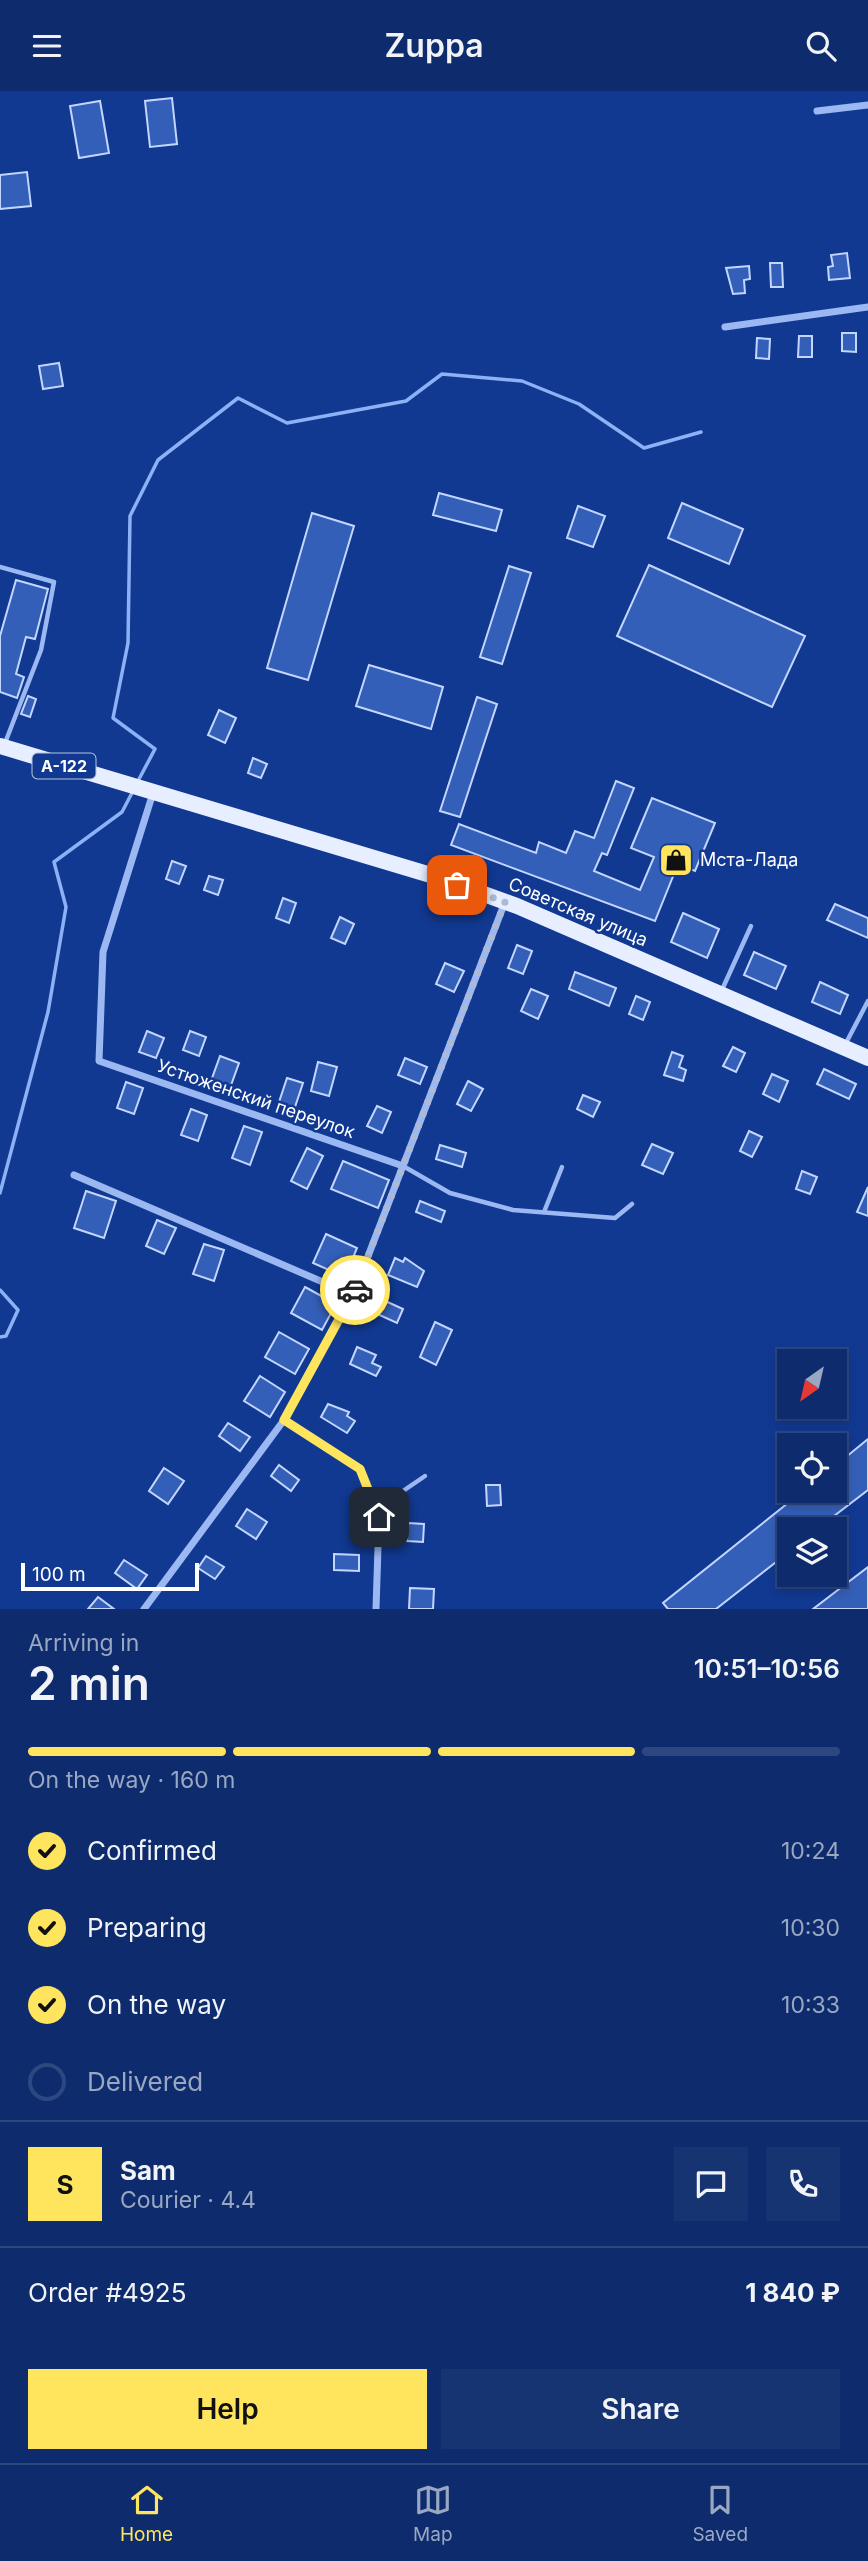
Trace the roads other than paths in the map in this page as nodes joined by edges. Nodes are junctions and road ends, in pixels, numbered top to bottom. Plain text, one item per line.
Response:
1 (868, 104) edge
2 (817, 111) dead end
3 (868, 307) edge
4 (725, 327) dead end
5 (0, 567) edge
6 (2, 746) edge
7 (141, 790) junction
8 (505, 902) junction
9 (751, 926) dead end
10 (721, 993) junction
11 (868, 1001) edge
12 (844, 1047) junction
13 (868, 1058) edge
14 (403, 1167) junction
15 (562, 1167) dead end
16 (74, 1175) dead end
17 (632, 1204) dead end
18 (544, 1212) junction
19 (353, 1295) junction
20 (284, 1420) junction
21 (425, 1476) dead end
22 (371, 1498) junction
23 (144, 1609) edge
24 (376, 1609) edge

1 - 2 street
3 - 4 street
5 - 6 lane
6 - 7 main road, Советская улица / А-122
7 - 8 main road, Советская улица
7 - 14 street, Устюженский переулок
8 - 10 main road, Советская улица
8 - 14 street
9 - 10 lane
10 - 12 main road, Советская улица
11 - 12 lane
12 - 13 main road, Советская улица
14 - 18 lane
14 - 19 street
15 - 18 lane
16 - 19 street
17 - 18 lane
19 - 20 street
20 - 22 street
20 - 23 street
21 - 22 lane
22 - 24 street

